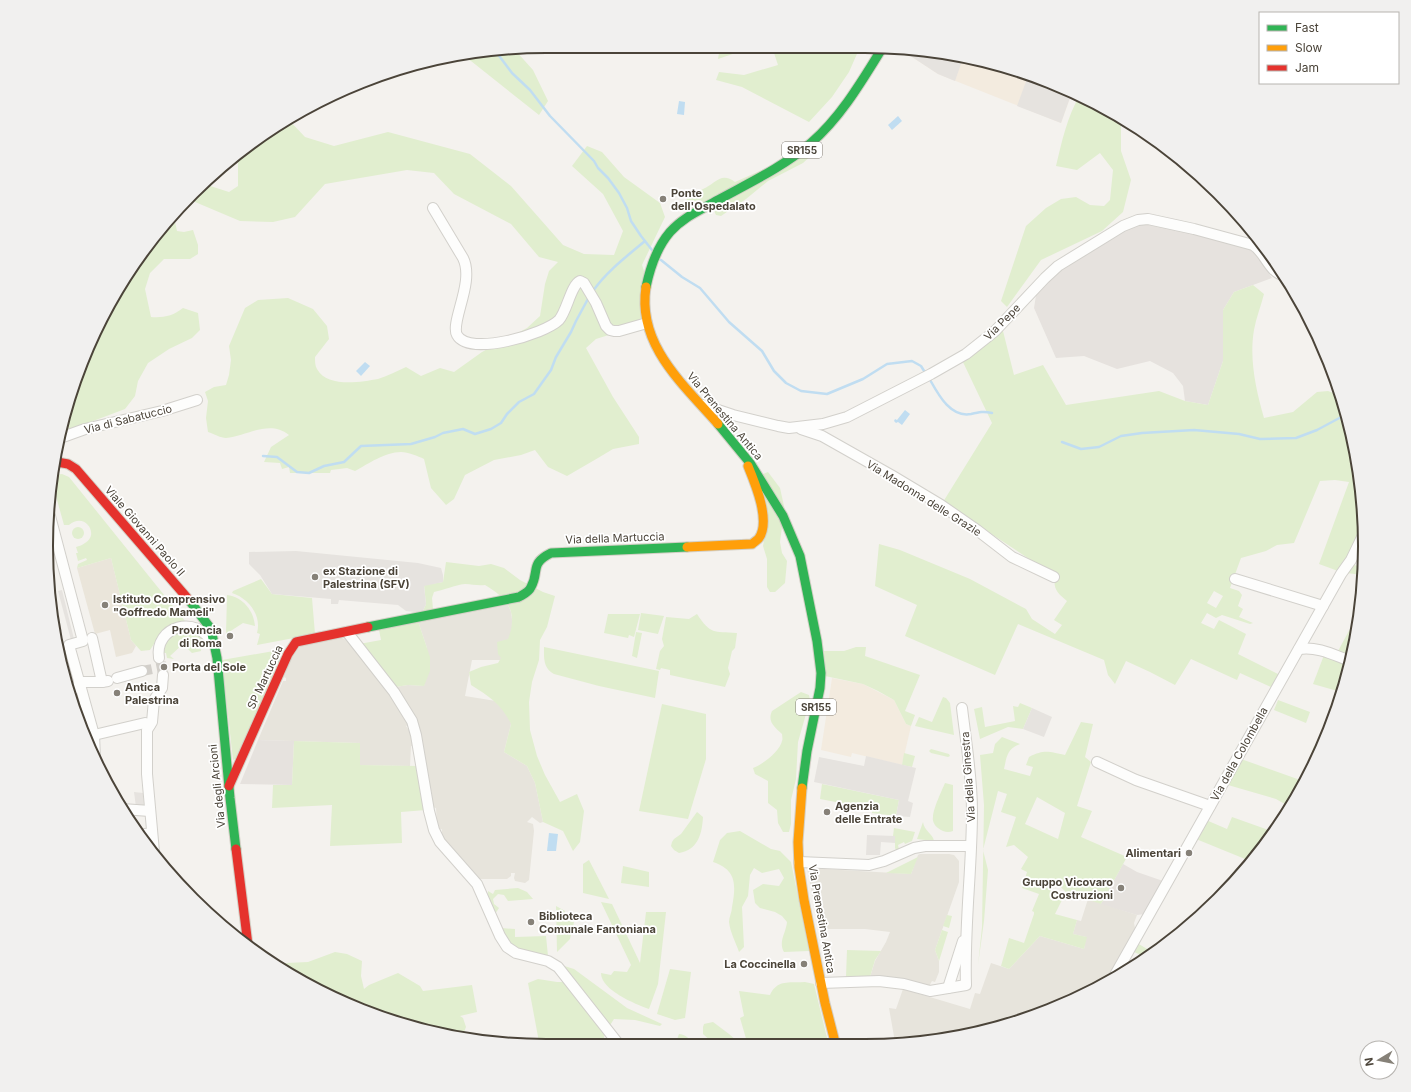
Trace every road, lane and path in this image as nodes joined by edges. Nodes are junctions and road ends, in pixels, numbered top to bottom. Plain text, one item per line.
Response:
1 (879, 53) edge
2 (433, 208) dead end
3 (1262, 254) edge
4 (646, 323) junction
5 (197, 400) dead end
6 (699, 403) junction
7 (789, 428) junction
8 (65, 436) edge
9 (743, 455) junction
10 (60, 463) edge
11 (54, 530) edge
12 (1358, 547) edge
13 (1054, 577) dead end
14 (1235, 579) dead end
15 (1323, 606) junction
16 (200, 613) junction
17 (412, 619) joint
18 (209, 625) joint
19 (184, 626) junction
20 (347, 632) junction
21 (92, 638) dead end
22 (215, 648) junction
23 (1299, 649) junction
24 (159, 658) dead end
25 (1345, 659) edge
26 (142, 671) tunnel mouth
27 (163, 675) dead end
28 (109, 680) junction
29 (80, 684) junction
30 (74, 688) edge
31 (962, 708) dead end
32 (150, 724) junction
33 (94, 735) junction
34 (94, 742) edge
35 (1097, 762) dead end
36 (229, 786) junction
37 (1210, 806) junction
38 (129, 809) edge
39 (150, 811) junction
40 (152, 833) junction
41 (146, 834) edge
42 (153, 843) edge
43 (971, 846) junction
44 (799, 862) junction
45 (967, 928) junction
46 (247, 938) edge
47 (1118, 969) edge
48 (821, 982) junction
49 (948, 988) junction
50 (615, 1039) edge
51 (835, 1039) edge

1 - 4 street, Via Prenestina Antica / SR155
2 - 4 street
3 - 7 street, Via Pepe
4 - 6 street, Via Prenestina Antica / SR155
5 - 8 street, Via di Sabatuccio
6 - 7 street, Via Pepe
6 - 9 street, Via Prenestina Antica / SR155
7 - 13 street, Via Madonna delle Grazie
9 - 17 street, Via della Martuccia
9 - 44 street, Via Prenestina Antica / SR155
10 - 16 street, Viale Giovanni Paolo II
11 - 29 street
12 - 15 street, Via della Colombella
14 - 15 street
15 - 23 street, Via della Colombella
16 - 18 street, Viale Giovanni Paolo II
16 - 19 street
17 - 20 street, SP Martuccia
18 - 22 street, Via degli Arcioni
19 - 22 street
19 - 24 street
20 - 36 street, SP Martuccia
20 - 50 street
21 - 28 street
22 - 36 street, Via degli Arcioni
23 - 25 street
23 - 37 street, Via della Colombella
26 - 28 street
27 - 32 street
28 - 29 street
29 - 30 street
29 - 33 street
31 - 43 street, Via della Ginestra
32 - 33 street
32 - 39 street
33 - 34 street
35 - 37 street
36 - 46 street, Via degli Arcioni
37 - 47 street, Via della Colombella
38 - 39 street
39 - 40 street
40 - 41 street
40 - 42 street
43 - 44 street
43 - 45 street, Via della Ginestra
44 - 48 street, Via Prenestina Antica / SR155
45 - 49 street, Via della Ginestra
45 - 49 street, Via della Ginestra
48 - 49 street, Via della Ginestra
48 - 51 street, Via Prenestina Antica / SR155

